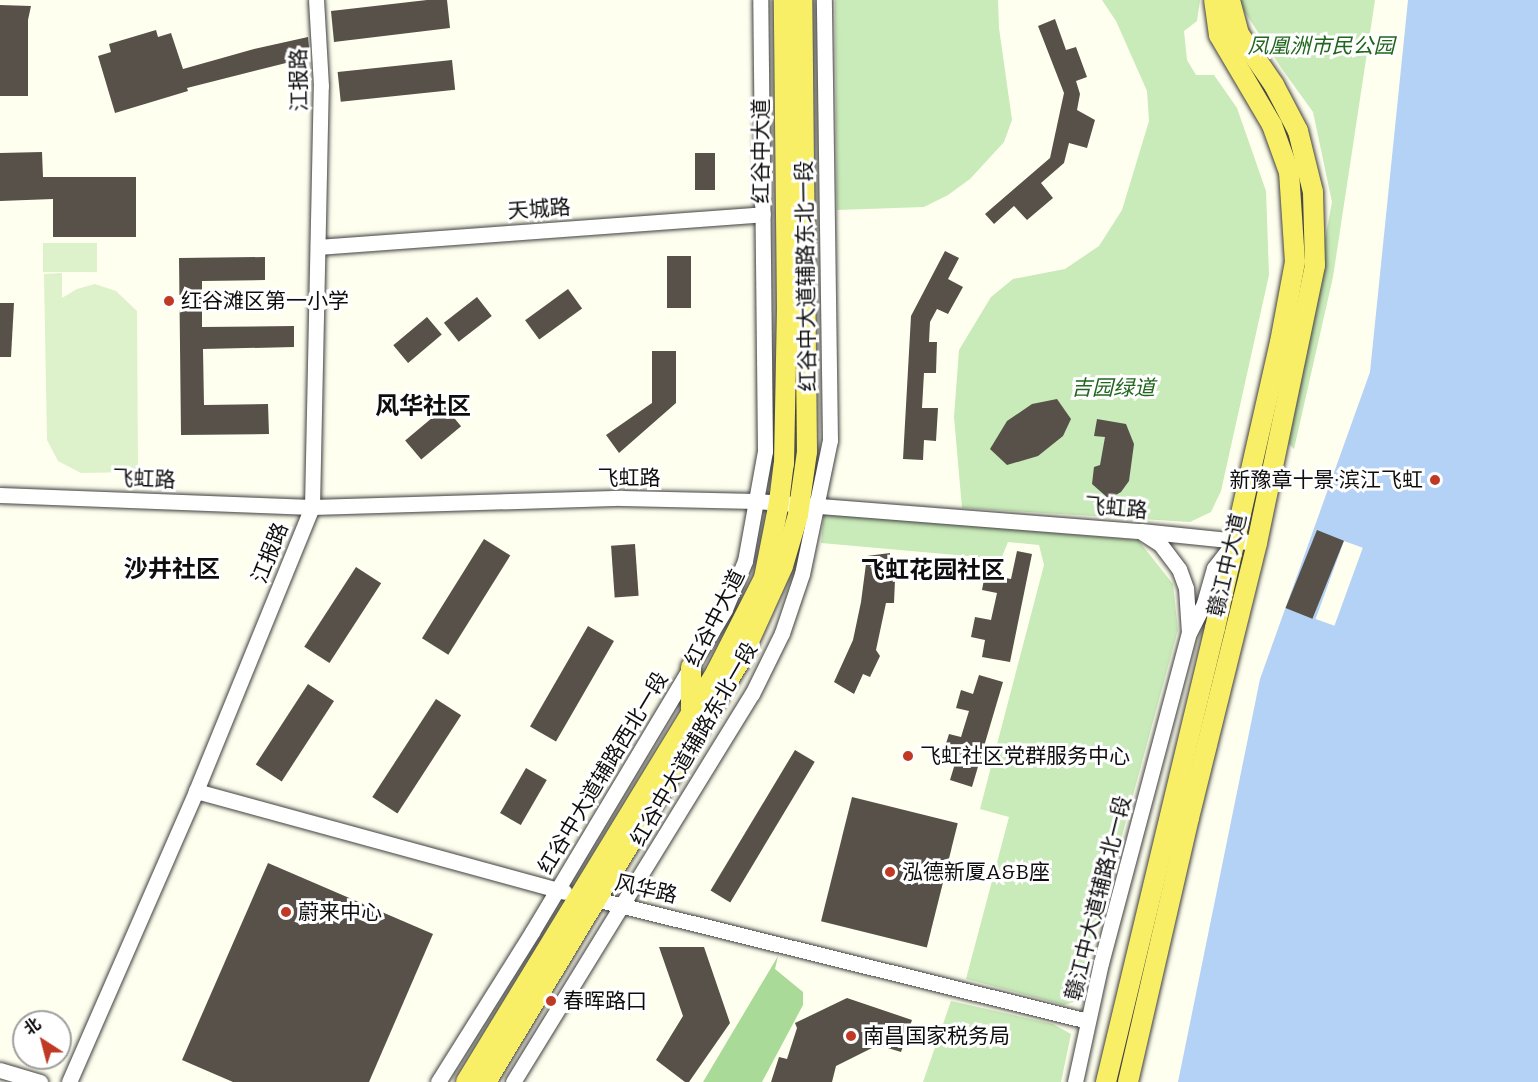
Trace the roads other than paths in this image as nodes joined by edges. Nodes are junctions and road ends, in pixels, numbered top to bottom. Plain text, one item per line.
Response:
1 (316, 0) edge
2 (760, 0) edge
3 (784, 0) edge
4 (802, 0) edge
5 (824, 0) edge
6 (1214, 0) edge
7 (1230, 0) edge
8 (763, 214) junction
9 (318, 246) junction
10 (0, 495) edge
11 (756, 501) junction
12 (779, 502) junction
13 (808, 505) junction
14 (312, 507) junction
15 (1141, 531) junction
16 (1235, 542) junction
17 (1257, 543) junction
18 (1189, 633) junction
19 (691, 667) junction
20 (691, 713) junction
21 (196, 791) junction
22 (557, 891) junction
23 (589, 898) junction
24 (622, 904) junction
25 (1088, 1021) junction
26 (0, 1070) edge
27 (40, 1082) edge
28 (69, 1082) edge
29 (438, 1082) edge
30 (465, 1082) edge
31 (486, 1082) edge
32 (513, 1082) edge
33 (1075, 1082) edge
34 (1106, 1082) edge
35 (1128, 1082) edge

1 - 9 street, 江报路
2 - 8 street, 红谷中大道辅路西北一段
3 - 12 main road, 红谷中大道
4 - 13 main road, 红谷中大道
5 - 13 street, 红谷中大道辅路东北一段
6 - 16 main road, 赣江中大道
7 - 17 main road, 赣江中大道
8 - 9 street, 天城路
8 - 11 street, 红谷中大道辅路西北一段
9 - 14 street, 江报路
10 - 14 street, 飞虹路
11 - 12 street, 飞虹路
11 - 14 street, 飞虹路
11 - 19 street, 红谷中大道辅路西北一段
12 - 13 street, 飞虹路
12 - 20 main road, 红谷中大道
13 - 15 street, 飞虹路
13 - 23 main road, 红谷中大道
13 - 24 street, 红谷中大道辅路东北一段
14 - 21 street, 江报路
15 - 16 street, 飞虹路
15 - 18 street, 赣江中大道辅路北一段
16 - 17 street, 飞虹路
16 - 18 street
16 - 34 main road, 赣江中大道
17 - 35 main road, 赣江中大道
18 - 25 street, 赣江中大道辅路北一段
19 - 20 main road
19 - 22 street, 红谷中大道辅路西北一段
20 - 23 main road, 红谷中大道
21 - 22 street, 风华路
21 - 28 street, 江报路
22 - 23 street, 风华路
22 - 29 street, 红谷中大道辅路西北一段
23 - 24 street, 风华路
23 - 30 main road, 红谷中大道
23 - 31 main road, 红谷中大道
24 - 25 street, 风华路
24 - 32 street, 红谷中大道辅路东北一段
25 - 33 street, 赣江中大道辅路北一段
26 - 27 street

